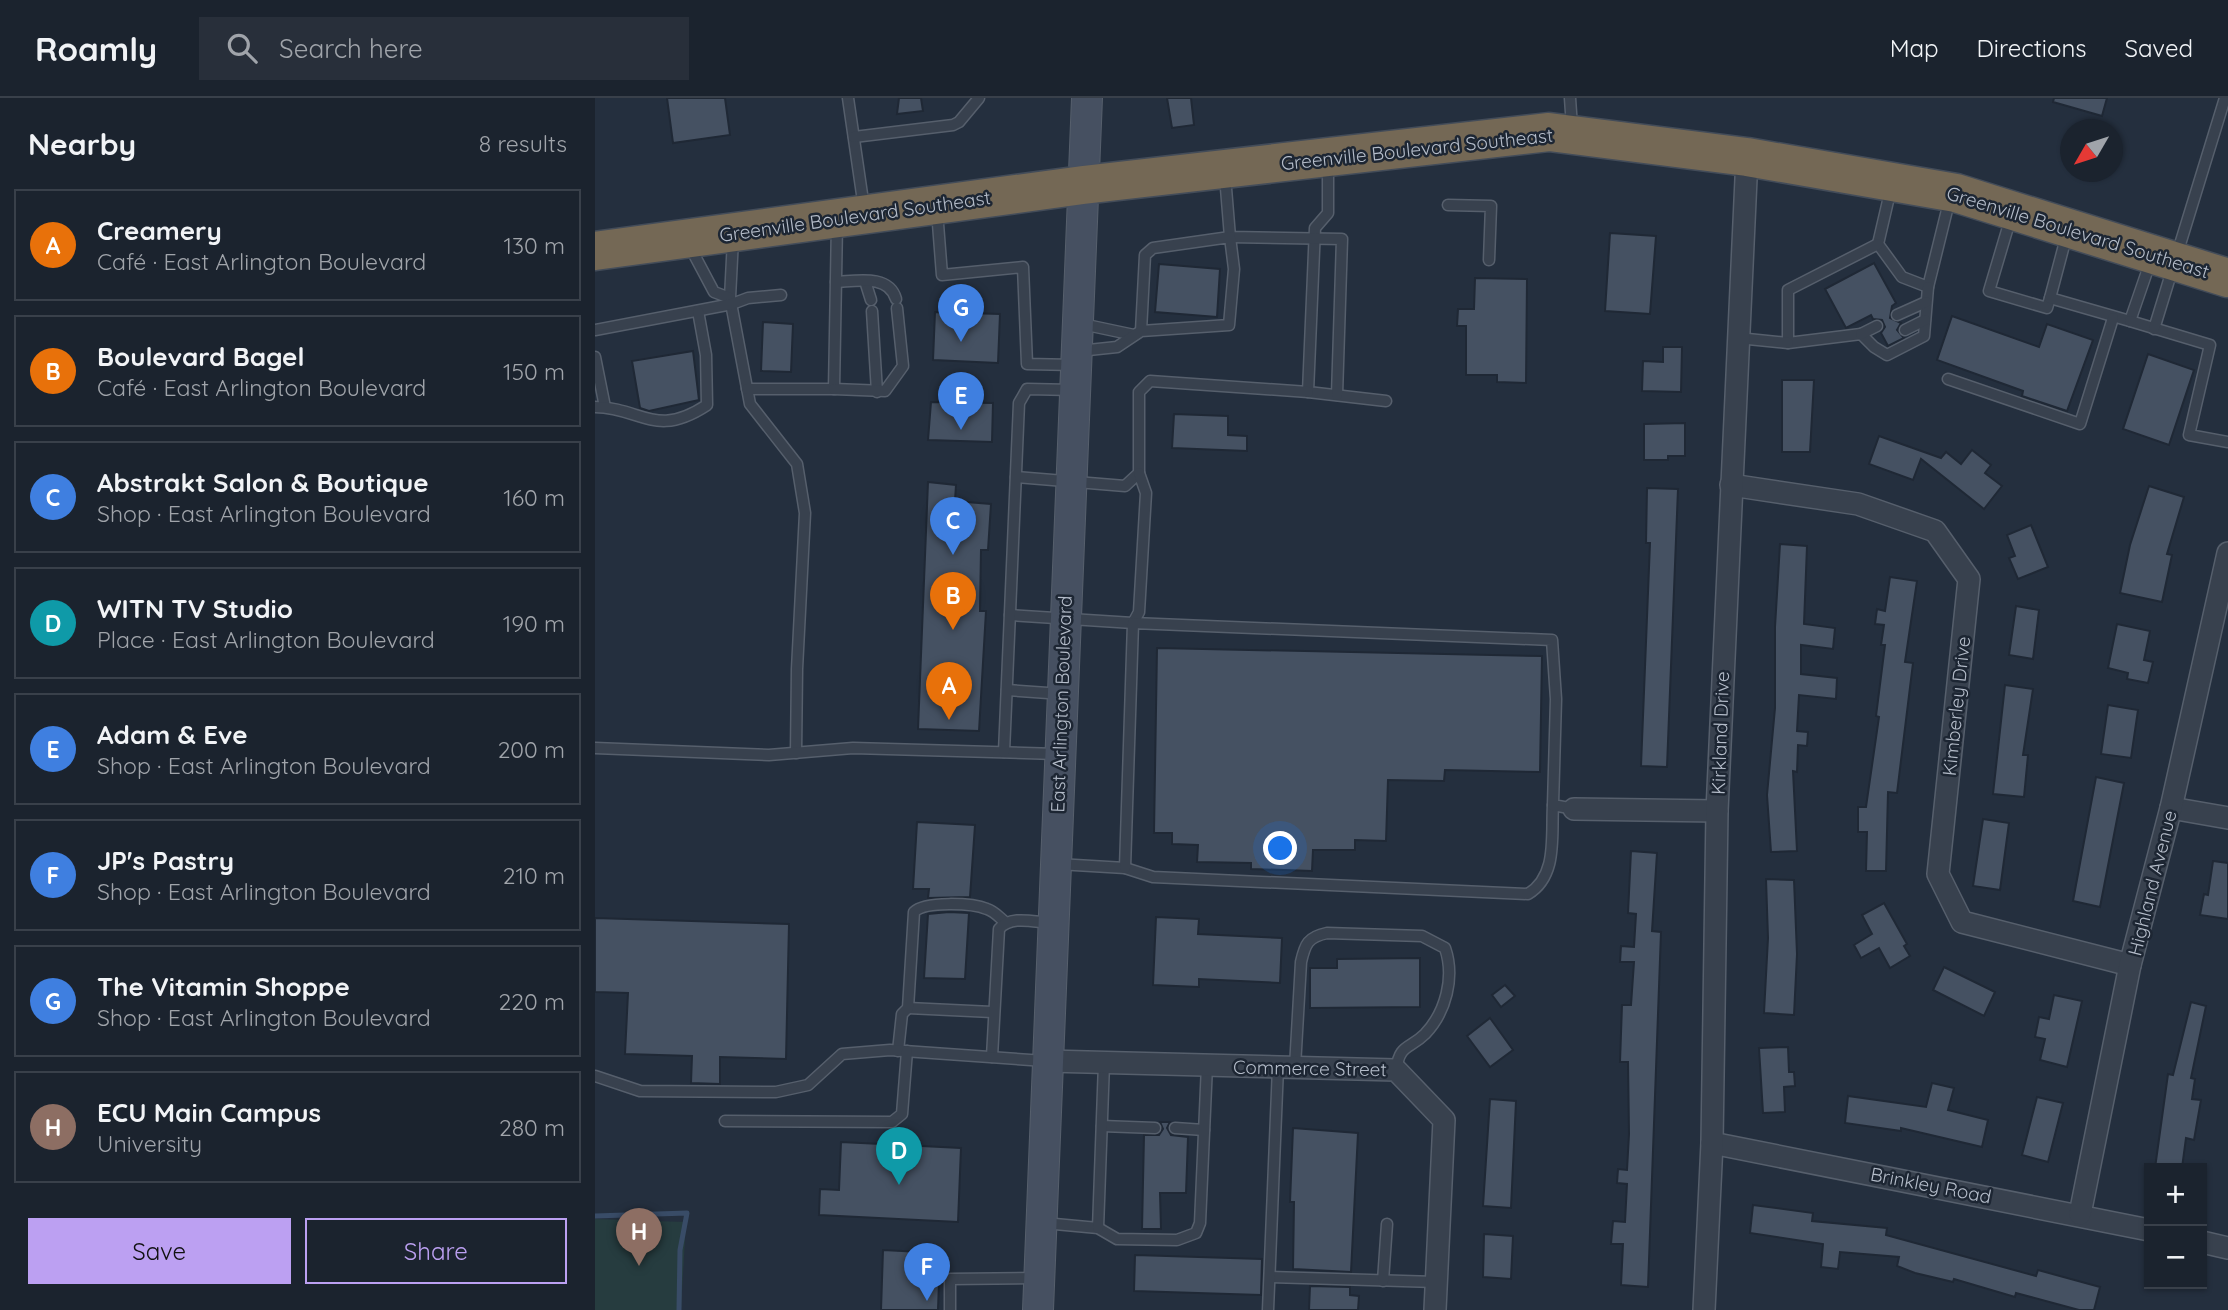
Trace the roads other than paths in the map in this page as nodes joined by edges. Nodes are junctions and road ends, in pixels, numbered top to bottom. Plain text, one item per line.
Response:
1 (848, 98) edge
2 (979, 98) edge
3 (1087, 98) edge
4 (2225, 98) edge
5 (1571, 116) edge
6 (854, 137) junction
7 (1747, 157) junction
8 (1328, 158) junction
9 (1225, 169) junction
10 (1893, 182) junction
11 (1083, 186) junction
12 (1952, 192) junction
13 (937, 204) junction
14 (1448, 205) dead end
15 (2013, 210) junction
16 (851, 216) junction
17 (2068, 228) junction
18 (733, 232) junction
19 (1230, 237) junction
20 (1314, 237) junction
21 (686, 239) junction
22 (1878, 244) junction
23 (595, 251) edge
24 (2164, 258) junction
25 (1489, 260) dead end
26 (2228, 278) edge
27 (865, 281) junction
28 (836, 282) junction
29 (1928, 287) junction
30 (782, 295) dead end
31 (2050, 298) junction
32 (731, 301) junction
33 (1926, 302) junction
34 (698, 311) junction
35 (1897, 316) dead end
36 (2113, 318) junction
37 (1925, 320) junction
38 (2130, 321) junction
39 (1877, 326) dead end
40 (2154, 329) junction
41 (595, 330) edge
42 (1905, 330) dead end
43 (1137, 333) junction
44 (1861, 334) junction
45 (1738, 338) junction
46 (1885, 341) dead end
47 (1789, 343) junction
48 (1874, 347) junction
49 (595, 357) edge
50 (1076, 357) junction
51 (1948, 379) dead end
52 (747, 389) junction
53 (834, 389) junction
54 (877, 392) junction
55 (1308, 392) junction
56 (1337, 395) junction
57 (1386, 401) dead end
58 (600, 407) edge
59 (2228, 442) edge
60 (1139, 473) junction
61 (1016, 477) junction
62 (1070, 484) junction
63 (1731, 485) junction
64 (2228, 553) edge
65 (1010, 615) junction
66 (1065, 619) junction
67 (1133, 623) junction
68 (1007, 690) junction
69 (1062, 694) junction
70 (595, 748) edge
71 (1004, 752) junction
72 (796, 753) junction
73 (1059, 754) junction
74 (1553, 805) junction
75 (2171, 808) junction
76 (1574, 809) joint
77 (1717, 811) junction
78 (2228, 818) edge
79 (1055, 864) junction
80 (1125, 868) junction
81 (1005, 922) junction
82 (1053, 923) junction
83 (2130, 965) junction
84 (908, 1008) junction
85 (992, 1012) junction
86 (902, 1051) junction
87 (992, 1057) junction
88 (1048, 1061) junction
89 (1104, 1063) junction
90 (1207, 1065) junction
91 (1286, 1067) junction
92 (1396, 1070) junction
93 (595, 1076) edge
94 (725, 1121) dead end
95 (1102, 1126) junction
96 (1155, 1128) dead end
97 (1175, 1128) dead end
98 (1204, 1130) junction
99 (1712, 1143) junction
100 (2080, 1214) junction
101 (1041, 1223) junction
102 (1387, 1224) dead end
103 (1098, 1228) junction
104 (2144, 1229) edge
105 (2207, 1243) edge
106 (2228, 1248) edge
107 (1270, 1277) junction
108 (1039, 1278) junction
109 (1383, 1281) junction
110 (1436, 1282) junction
111 (950, 1310) edge
112 (1038, 1310) edge
113 (1268, 1310) edge
114 (1434, 1310) edge
115 (1703, 1310) edge

1 - 6 lane
2 - 6 lane
3 - 11 main road, East Arlington Boulevard
4 - 24 lane
5 - 7 highway, Greenville Boulevard Southeast
5 - 8 highway, Greenville Boulevard Southeast
6 - 16 lane
7 - 10 highway, Greenville Boulevard Southeast
7 - 45 street, Kirkland Drive
8 - 9 highway, Greenville Boulevard Southeast
8 - 20 lane
9 - 11 highway, Greenville Boulevard Southeast
9 - 19 lane
10 - 12 highway, Greenville Boulevard Southeast
10 - 22 lane
11 - 13 highway, Greenville Boulevard Southeast
11 - 50 main road, East Arlington Boulevard
12 - 15 highway, Greenville Boulevard Southeast
12 - 29 lane
13 - 16 highway, Greenville Boulevard Southeast
13 - 50 lane
14 - 25 lane
15 - 17 highway, Greenville Boulevard Southeast
15 - 31 lane
16 - 18 highway, Greenville Boulevard Southeast
16 - 28 lane
17 - 24 highway, Greenville Boulevard Southeast
17 - 31 lane
18 - 21 highway, Greenville Boulevard Southeast
18 - 32 lane
19 - 20 lane
19 - 43 lane
19 - 43 lane
20 - 55 lane
20 - 56 lane
21 - 23 highway, Greenville Boulevard Southeast
21 - 32 lane
22 - 29 lane
22 - 47 lane
24 - 26 highway, Greenville Boulevard Southeast
24 - 38 lane
24 - 40 lane
27 - 28 lane
27 - 54 lane
27 - 54 lane
28 - 53 lane
29 - 33 lane
30 - 32 lane
31 - 36 lane
32 - 34 lane
32 - 52 lane
33 - 35 lane
33 - 37 lane
34 - 41 lane
34 - 58 lane
36 - 38 lane
36 - 51 lane
37 - 42 lane
37 - 48 lane
38 - 40 lane
39 - 44 lane
40 - 59 lane
43 - 50 lane
43 - 50 lane
44 - 47 lane
44 - 48 lane
45 - 47 lane
45 - 63 street, Kirkland Drive
46 - 48 lane
49 - 58 lane
50 - 61 lane
50 - 62 main road, East Arlington Boulevard
52 - 53 lane
52 - 72 lane
53 - 54 lane
55 - 56 lane
55 - 60 lane
56 - 57 lane
60 - 62 lane
60 - 67 lane
61 - 62 lane
61 - 65 lane
62 - 66 main road, East Arlington Boulevard
63 - 77 street, Kirkland Drive
63 - 83 street, Kimberley Drive
64 - 75 street, Highland Avenue
65 - 66 lane
65 - 68 lane
66 - 67 lane
66 - 69 main road, East Arlington Boulevard
67 - 74 lane
67 - 80 lane
68 - 69 lane
68 - 71 lane
69 - 73 main road, East Arlington Boulevard
70 - 72 lane
71 - 72 lane
71 - 73 lane
73 - 79 main road, East Arlington Boulevard
74 - 76 lane
74 - 80 lane
75 - 78 street
75 - 83 street, Highland Avenue
76 - 77 street
77 - 99 street, Kirkland Drive
79 - 80 lane
79 - 82 main road, East Arlington Boulevard
81 - 82 lane
81 - 84 lane
81 - 85 lane
82 - 88 main road, East Arlington Boulevard
83 - 100 street, Highland Avenue
84 - 85 lane
84 - 86 lane
85 - 87 lane
86 - 87 lane
86 - 93 lane
86 - 94 lane
87 - 88 lane
88 - 89 street, Commerce Street
88 - 101 main road, East Arlington Boulevard
89 - 90 street, Commerce Street
89 - 95 lane
90 - 91 street, Commerce Street
90 - 98 lane
91 - 92 street, Commerce Street
91 - 92 lane
91 - 107 lane
92 - 110 street, Commerce Street
95 - 96 lane
95 - 103 lane
97 - 98 lane
98 - 103 lane
99 - 100 street, Brinkley Road
99 - 115 street, Kirkland Drive
100 - 104 street, Brinkley Road
101 - 103 lane
101 - 108 main road, East Arlington Boulevard
102 - 109 lane
105 - 106 street
107 - 109 lane
107 - 113 lane
108 - 111 lane
108 - 112 main road, East Arlington Boulevard
109 - 110 lane
110 - 114 street, Commerce Street

